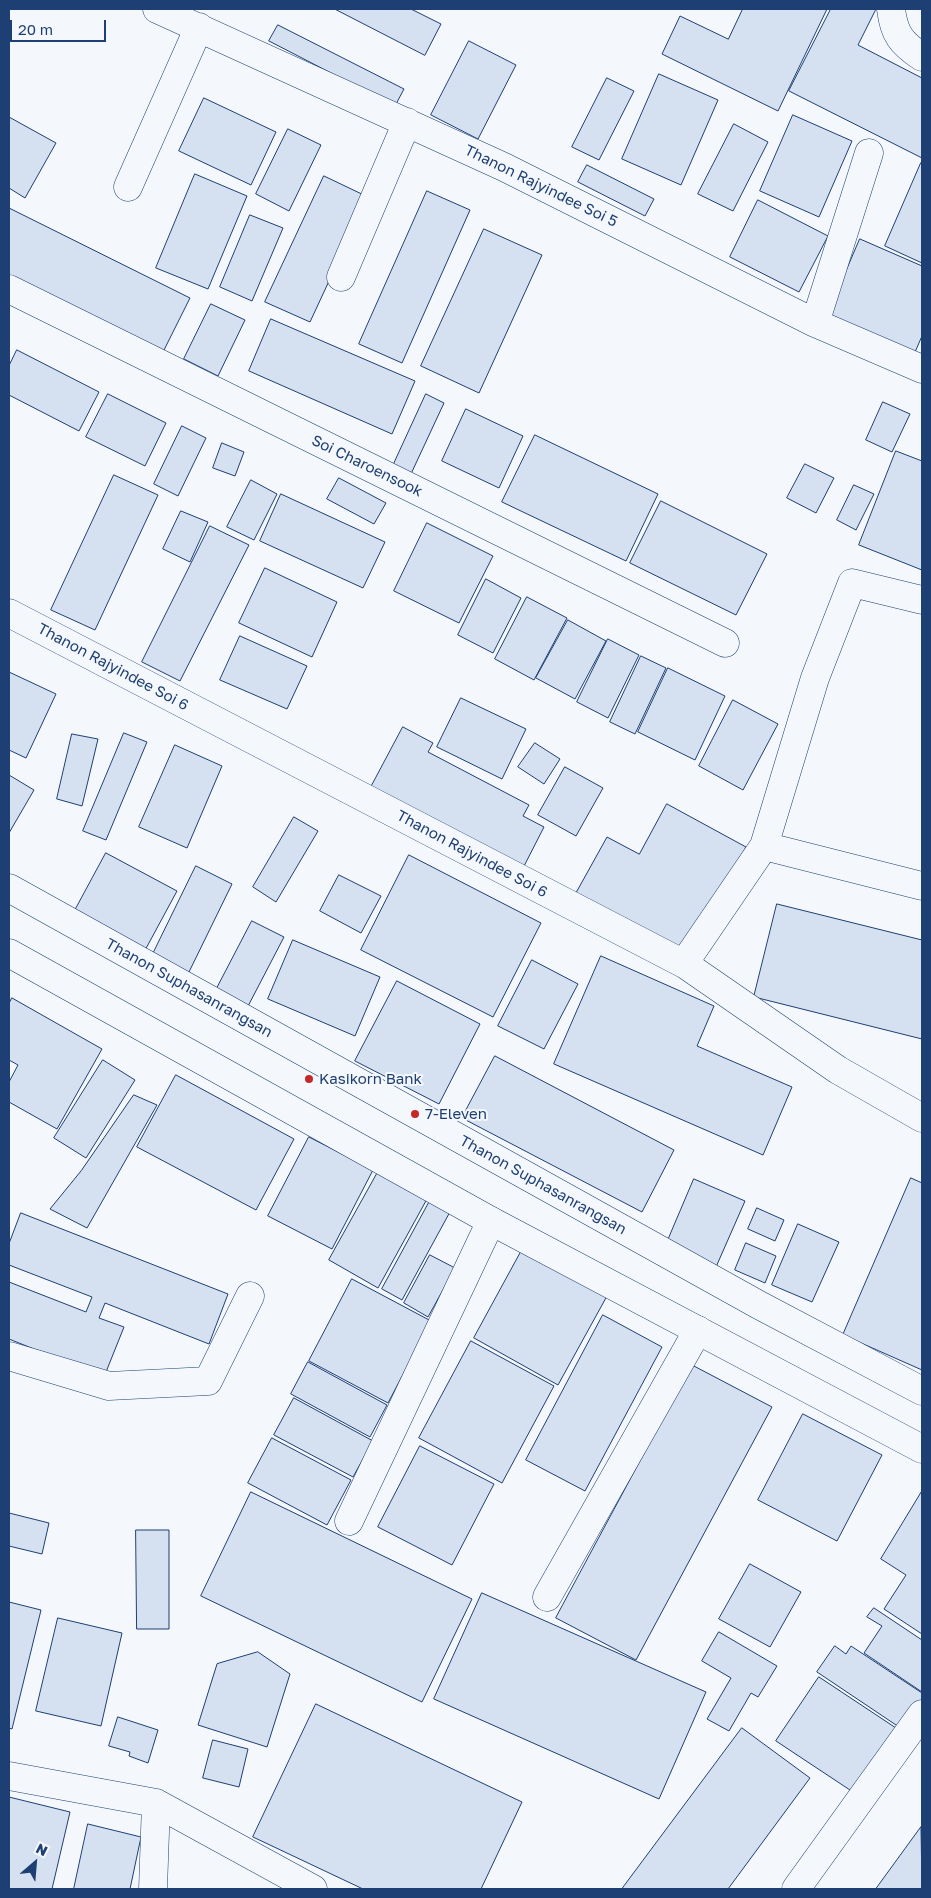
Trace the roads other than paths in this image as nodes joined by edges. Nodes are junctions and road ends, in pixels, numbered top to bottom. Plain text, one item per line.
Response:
1 (157, 9) edge
2 (891, 9) edge
3 (199, 27) junction
4 (922, 57) edge
5 (407, 122) junction
6 (868, 153) dead end
7 (128, 187) dead end
8 (341, 277) dead end
9 (9, 289) edge
10 (816, 323) junction
11 (922, 369) edge
12 (922, 600) edge
13 (9, 613) edge
14 (725, 643) dead end
15 (764, 846) junction
16 (922, 886) edge
17 (9, 888) edge
18 (9, 953) edge
19 (686, 965) junction
20 (922, 1118) edge
21 (491, 1221) junction
22 (250, 1296) dead end
23 (698, 1330) junction
24 (9, 1356) edge
25 (922, 1391) edge
26 (922, 1449) edge
27 (349, 1520) dead end
28 (547, 1597) dead end
29 (922, 1714) edge
30 (9, 1776) edge
31 (156, 1803) junction
32 (153, 1889) edge
33 (313, 1889) edge
34 (796, 1889) edge

1 - 3 street, Thanon Rajyindee Soi 5
2 - 4 street
3 - 5 street, Thanon Rajyindee Soi 5
3 - 7 street
5 - 8 street
5 - 10 street, Thanon Rajyindee Soi 5
6 - 10 street
9 - 14 street, Soi Charoensook
10 - 11 street, Thanon Rajyindee Soi 5
12 - 15 street
13 - 19 street, Thanon Rajyindee Soi 6
15 - 16 street
15 - 19 street
17 - 25 street, Thanon Suphasanrangsan
18 - 21 street
19 - 20 street, Thanon Rajyindee Soi 6
21 - 23 street
21 - 27 street
22 - 24 street
23 - 26 street
23 - 28 street
29 - 34 street
30 - 31 street
31 - 32 street
31 - 33 street

